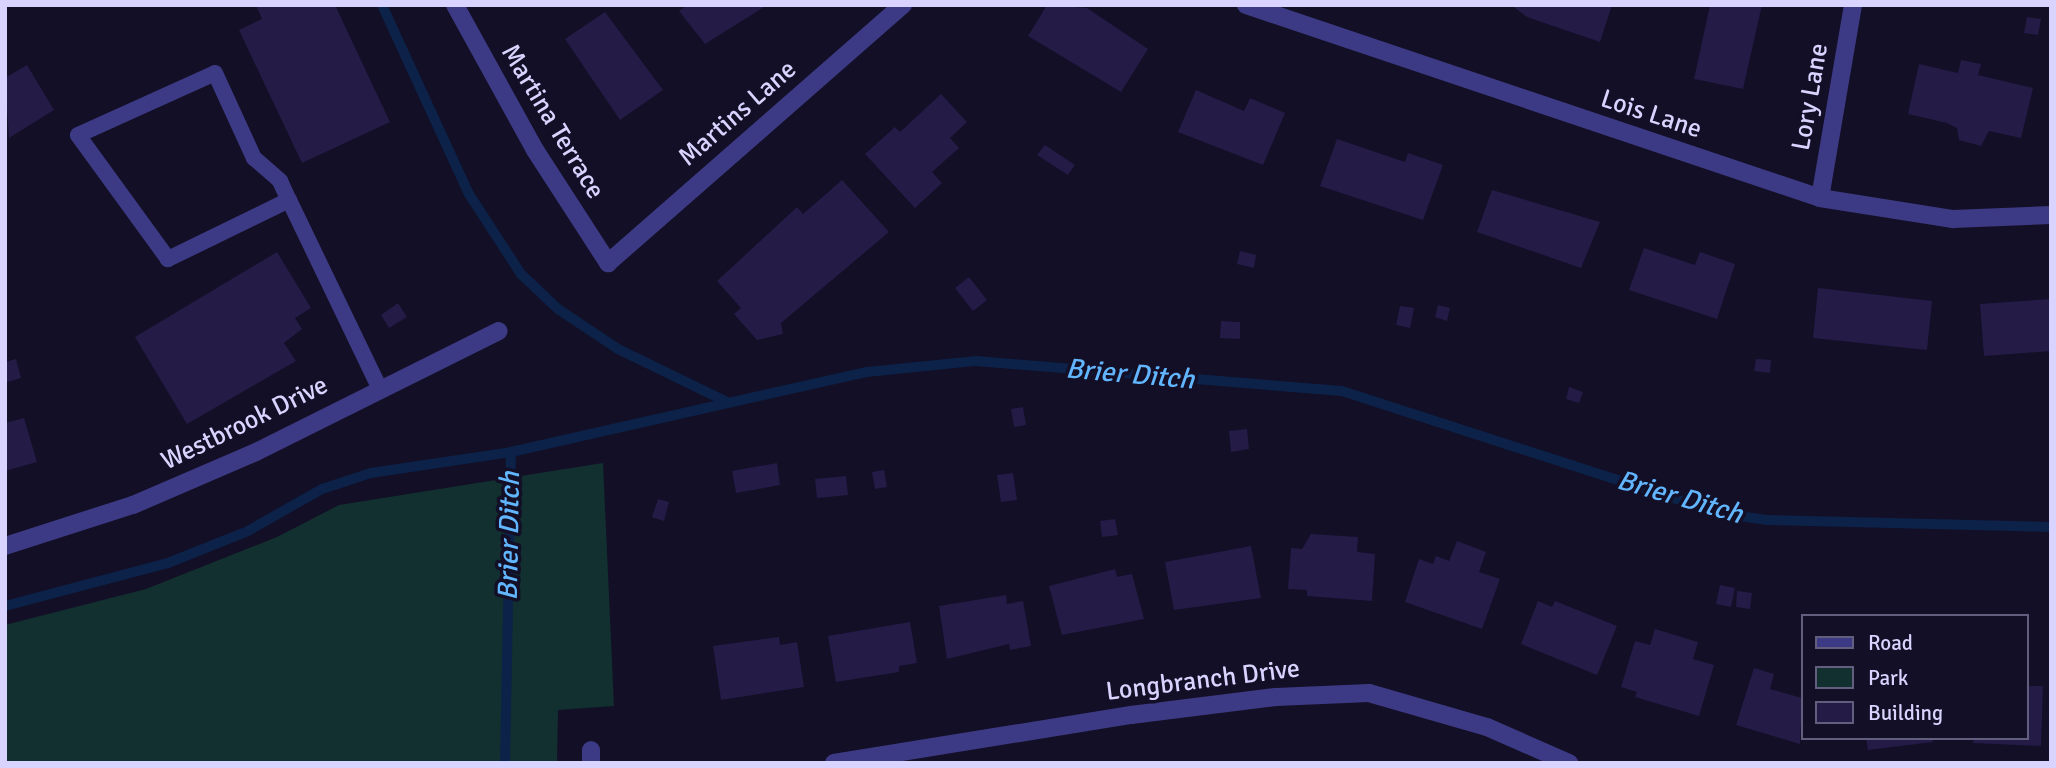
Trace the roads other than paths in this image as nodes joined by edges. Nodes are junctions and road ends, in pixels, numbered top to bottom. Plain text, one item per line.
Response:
1 (455, 5) edge
2 (902, 5) edge
3 (1246, 5) edge
4 (1853, 5) edge
5 (1820, 198) junction
6 (289, 200) junction
7 (2051, 215) edge
8 (608, 262) joint
9 (499, 331) dead end
10 (379, 387) junction
11 (5, 546) edge
12 (834, 763) edge
13 (1569, 763) edge

1 - 8 street, Martina Terrace
2 - 8 street, Martins Lane
3 - 5 street, Lois Lane
4 - 5 street, Lory Lane
5 - 7 street, Lois Lane
6 - 6 lane
6 - 10 lane
9 - 10 street, Westbrook Drive
10 - 11 street, Westbrook Drive
12 - 13 street, Longbranch Drive

